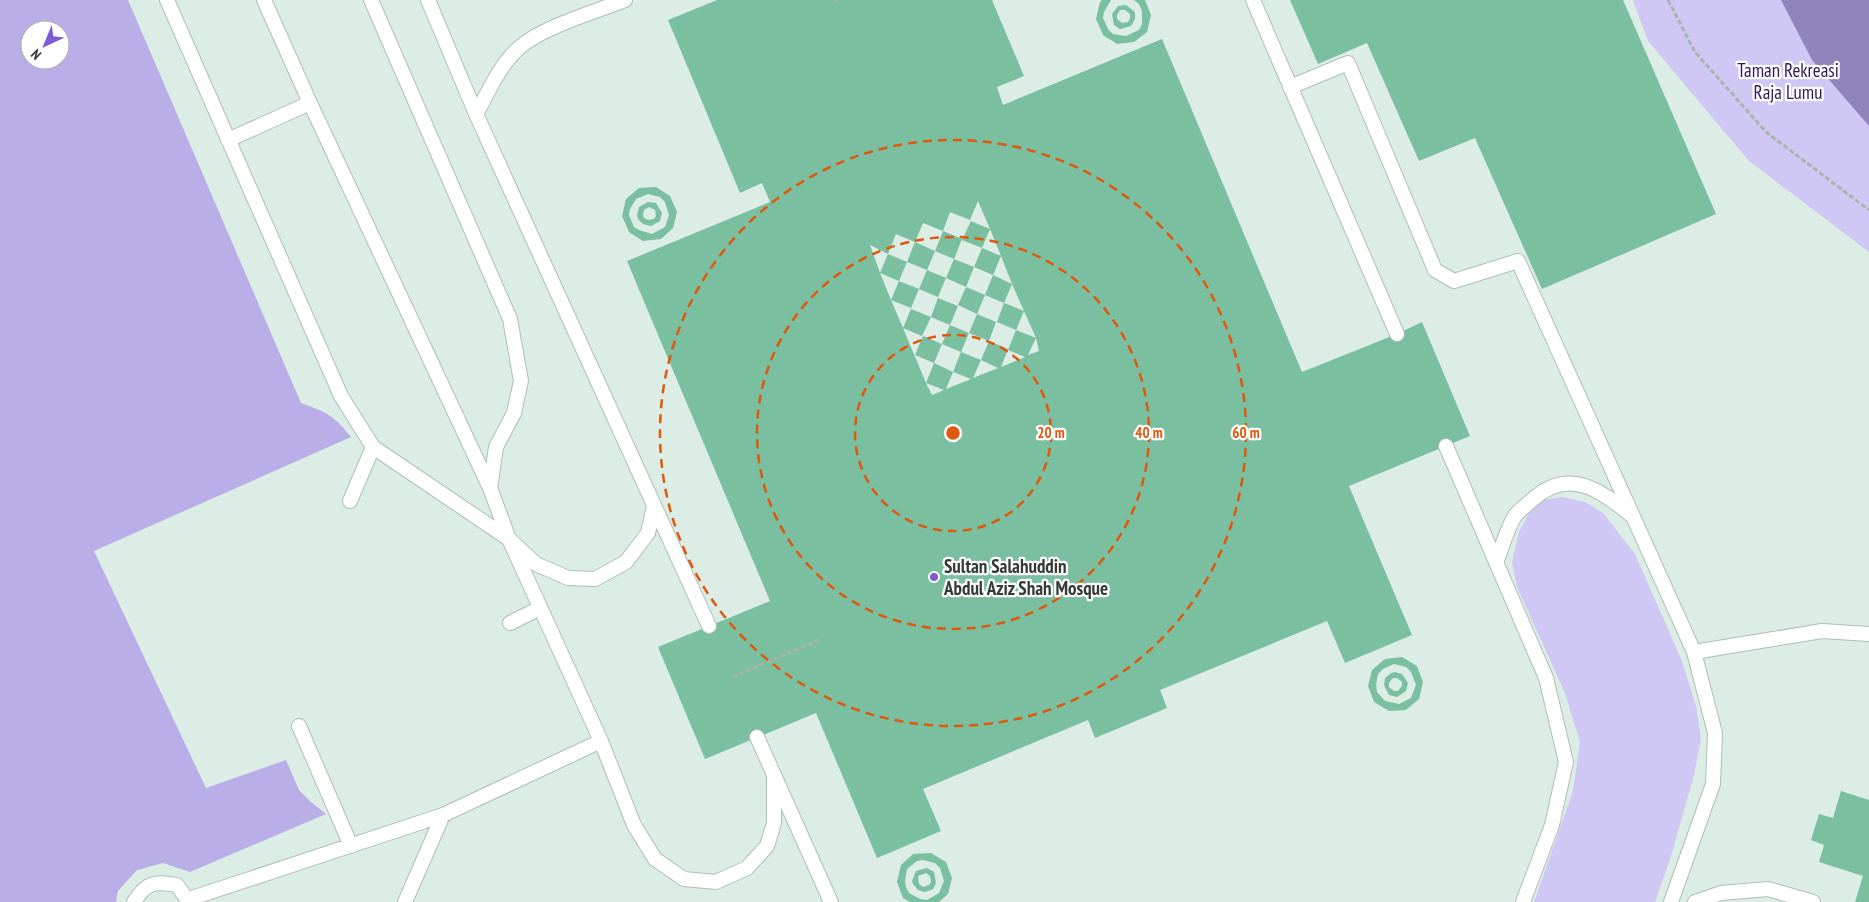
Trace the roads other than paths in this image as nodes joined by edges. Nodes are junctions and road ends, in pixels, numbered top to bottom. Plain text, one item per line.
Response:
1 (167, 0) edge
2 (264, 0) edge
3 (371, 0) edge
4 (428, 0) edge
5 (625, 0) edge
6 (1253, 0) edge
7 (1290, 87) junction
8 (310, 103) junction
9 (476, 114) junction
10 (228, 140) junction
11 (1397, 334) dead end
12 (1446, 446) dead end
13 (373, 447) junction
14 (490, 488) junction
15 (350, 501) dead end
16 (654, 506) junction
17 (1633, 516) junction
18 (509, 539) junction
19 (1496, 562) junction
20 (540, 608) junction
21 (510, 623) dead end
22 (709, 626) dead end
23 (1869, 634) edge
24 (1694, 652) junction
25 (299, 726) dead end
26 (757, 737) dead end
27 (600, 742) junction
28 (774, 778) junction
29 (443, 815) junction
30 (351, 846) junction
31 (189, 901) edge
32 (134, 902) edge
33 (405, 902) edge
34 (830, 902) edge
35 (1523, 902) edge
36 (1671, 902) edge
37 (1695, 902) edge
38 (1813, 902) edge

1 - 10 lane
2 - 8 lane
3 - 14 lane
4 - 9 lane
5 - 9 lane
6 - 7 lane
7 - 11 lane
7 - 17 lane
8 - 10 lane
8 - 14 lane
9 - 16 lane
10 - 13 lane
12 - 19 lane
13 - 15 lane
13 - 18 lane
14 - 18 lane
16 - 18 lane
16 - 22 lane
17 - 19 lane
17 - 24 lane
18 - 20 lane
19 - 35 lane
20 - 21 lane
20 - 27 lane
23 - 24 lane
24 - 36 lane
25 - 30 lane
26 - 28 lane
27 - 28 lane
27 - 29 lane
28 - 34 lane
29 - 30 lane
29 - 33 lane
30 - 31 lane
31 - 32 lane
37 - 38 lane

